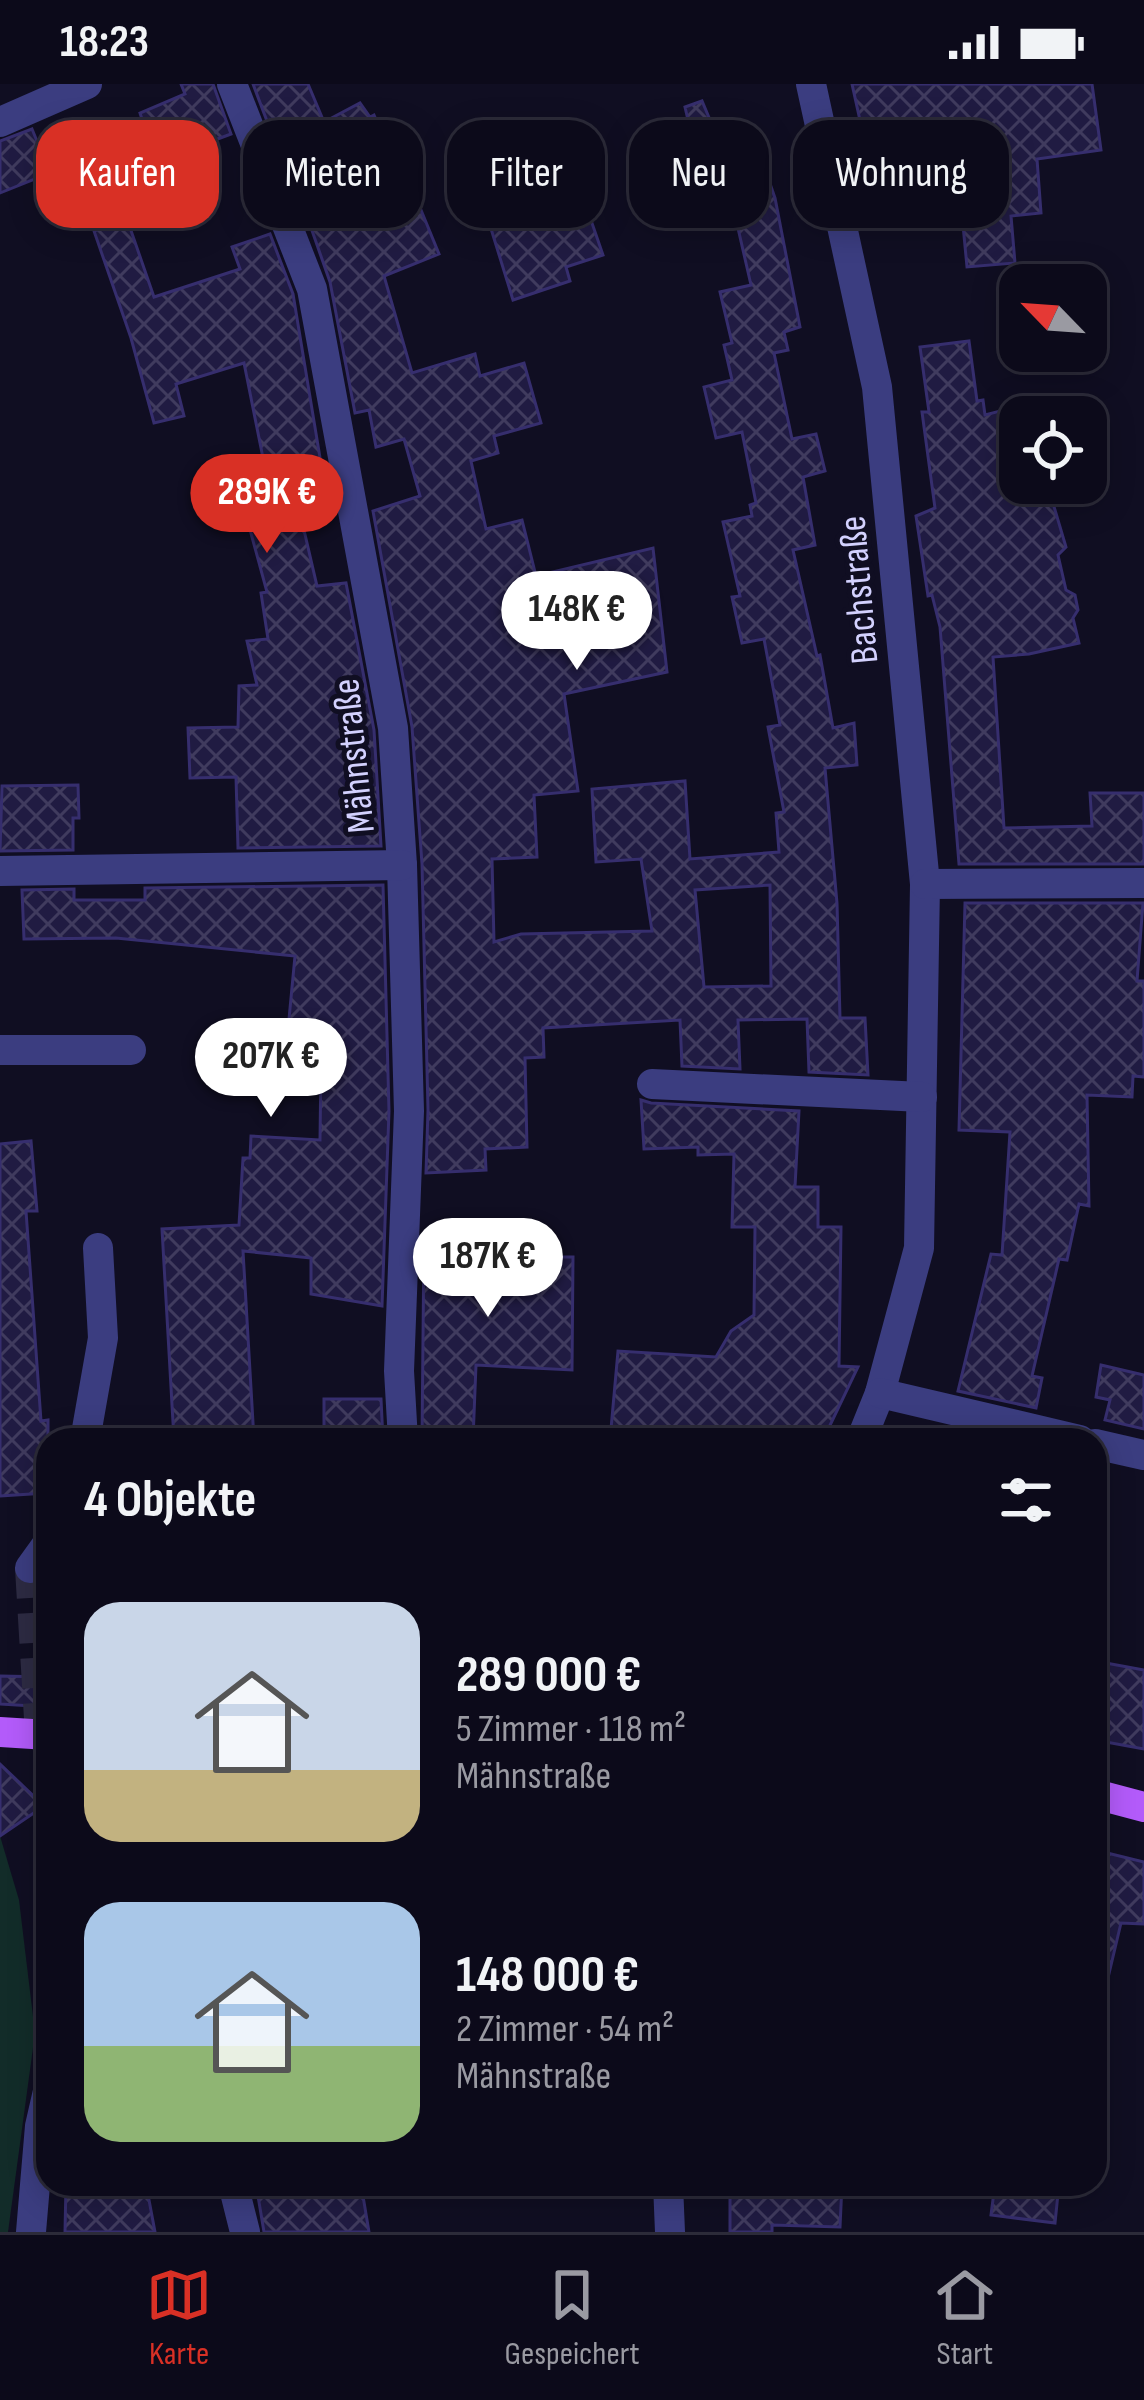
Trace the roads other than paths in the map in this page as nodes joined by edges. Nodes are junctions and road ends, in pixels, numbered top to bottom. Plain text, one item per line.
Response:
1 (87, 84) edge
2 (232, 84) edge
3 (811, 84) edge
4 (0, 122) edge
5 (402, 865) junction
6 (0, 871) edge
7 (1144, 883) edge
8 (925, 884) junction
9 (0, 1050) edge
10 (131, 1050) dead end
11 (652, 1084) dead end
12 (922, 1097) junction
13 (98, 1248) dead end
14 (880, 1394) junction
15 (88, 1428) edge
16 (402, 1428) edge
17 (866, 1428) edge
18 (1028, 1428) edge
19 (1107, 1447) edge
20 (1144, 1455) edge
21 (0, 1732) edge
22 (36, 1739) edge
23 (1107, 1797) edge
24 (1144, 1807) edge
25 (36, 2179) edge
26 (235, 2196) edge
27 (668, 2196) edge
28 (32, 2232) edge
29 (245, 2232) edge
30 (670, 2232) edge

1 - 4 street
2 - 5 street, Mähnstraße
3 - 8 street, Bachstraße
5 - 6 street
5 - 16 street, Mähnstraße
7 - 8 street
8 - 12 street, Bachstraße
9 - 10 street
11 - 12 street
12 - 14 street, Bachstraße
13 - 15 street
14 - 17 street, Bachstraße
14 - 18 street
19 - 20 street
21 - 22 main road
23 - 24 main road
25 - 28 street
26 - 29 street
27 - 30 street

